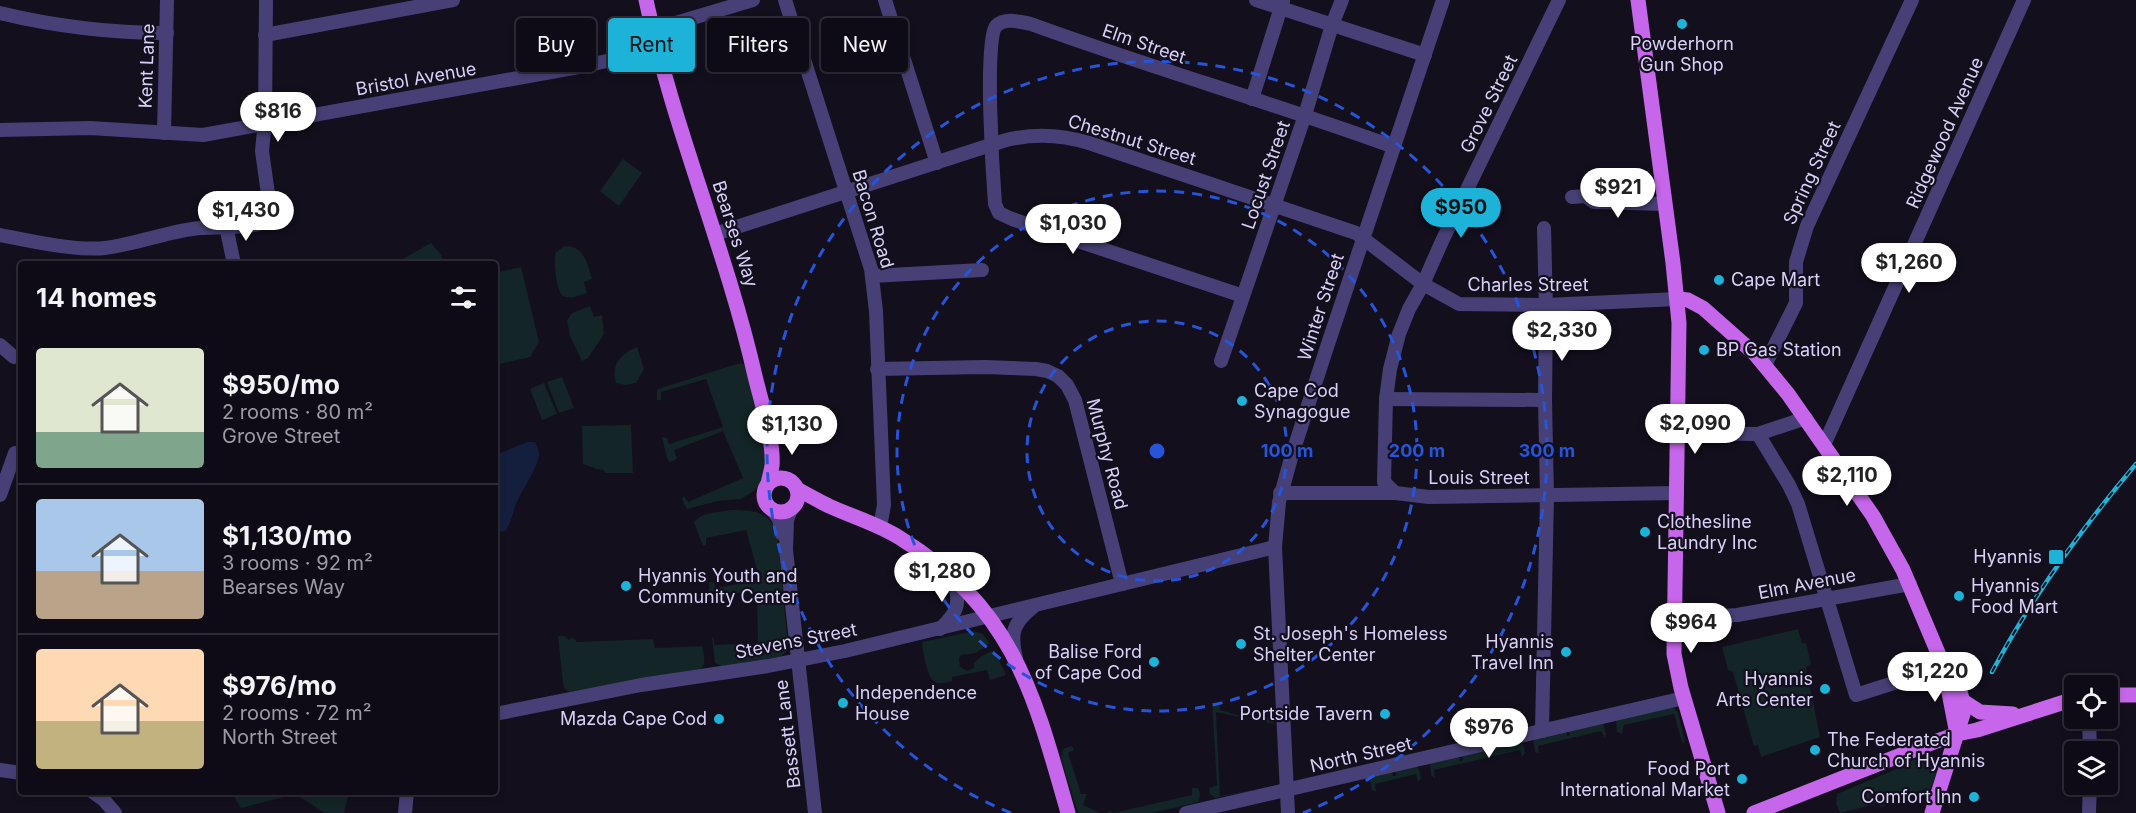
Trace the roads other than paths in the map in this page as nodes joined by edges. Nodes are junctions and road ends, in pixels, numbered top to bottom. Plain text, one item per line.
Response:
1 (167, 0) edge
2 (266, 0) edge
3 (453, 0) edge
4 (646, 0) edge
5 (753, 0) edge
6 (785, 0) edge
7 (885, 0) edge
8 (1256, 0) edge
9 (1342, 0) edge
10 (1443, 0) edge
11 (1559, 0) edge
12 (1638, 0) edge
13 (1912, 0) edge
14 (2024, 0) edge
15 (1282, 4) edge
16 (0, 13) edge
17 (650, 18) edge
18 (692, 18) edge
19 (1332, 25) junction
20 (167, 33) junction
21 (265, 35) junction
22 (1425, 55) junction
23 (608, 61) edge
24 (663, 72) edge
25 (1252, 99) junction
26 (1305, 115) junction
27 (265, 124) junction
28 (0, 130) edge
29 (164, 133) junction
30 (993, 145) junction
31 (1394, 147) junction
32 (937, 163) junction
33 (847, 192) junction
34 (1572, 196) dead end
35 (1665, 204) junction
36 (1275, 205) junction
37 (226, 226) junction
38 (1544, 228) dead end
39 (715, 234) junction
40 (0, 235) edge
41 (1364, 238) junction
42 (233, 261) edge
43 (982, 270) dead end
44 (872, 276) junction
45 (1423, 284) junction
46 (1243, 296) junction
47 (1678, 299) junction
48 (1546, 305) junction
49 (0, 345) edge
50 (14, 357) dead end
51 (1221, 361) dead end
52 (1765, 365) junction
53 (877, 369) junction
54 (1386, 399) junction
55 (1545, 400) junction
56 (1806, 418) junction
57 (1679, 433) junction
58 (1758, 434) junction
59 (1824, 445) junction
60 (770, 446) junction
61 (15, 453) dead end
62 (768, 484) junction
63 (1395, 493) junction
64 (1677, 493) junction
65 (1280, 494) junction
66 (0, 495) edge
67 (793, 495) junction
68 (1547, 496) junction
69 (773, 511) junction
70 (880, 527) junction
71 (1275, 547) junction
72 (786, 550) junction
73 (953, 578) junction
74 (1122, 584) junction
75 (1910, 584) junction
76 (1826, 598) junction
77 (1035, 606) junction
78 (1675, 612) junction
79 (990, 617) junction
80 (939, 629) junction
81 (797, 660) junction
82 (1016, 660) junction
83 (1944, 667) junction
84 (2118, 695) edge
85 (2136, 695) edge
86 (1684, 698) junction
87 (1963, 701) junction
88 (2064, 702) edge
89 (498, 713) edge
90 (2022, 714) junction
91 (1542, 731) junction
92 (1957, 734) junction
93 (0, 770) edge
94 (18, 773) edge
95 (1287, 790) junction
96 (97, 795) edge
97 (407, 795) edge
98 (2090, 795) edge
99 (115, 813) edge
100 (405, 813) edge
101 (814, 813) edge
102 (1068, 813) edge
103 (1186, 813) edge
104 (1288, 813) edge
105 (1718, 813) edge
106 (1755, 813) edge
107 (1932, 813) edge
108 (2089, 813) edge

1 - 20 street, Kent Lane
2 - 21 street
3 - 21 street
4 - 17 main road, Bearses Way
5 - 18 street
6 - 33 street, Bacon Road
7 - 32 street
8 - 15 street
9 - 19 street, Locust Street
10 - 22 street, Winter Street
11 - 45 street, Grove Street
12 - 35 main road
13 - 52 street, Spring Street
14 - 59 street, Ridgewood Avenue
15 - 19 street
15 - 25 street
16 - 20 street
19 - 22 street
19 - 26 street, Locust Street
20 - 29 street, Kent Lane
21 - 27 street
22 - 31 street, Winter Street
23 - 27 street, Bristol Avenue
24 - 39 main road, Bearses Way
25 - 26 street, Elm Street
25 - 30 street, Elm Street
26 - 31 street, Elm Street
26 - 36 street, Locust Street
27 - 29 street, Bristol Avenue
27 - 37 street
28 - 29 street, Bristol Avenue
30 - 32 street, Chestnut Street
30 - 36 street, Chestnut Street
30 - 46 street, Elm Street
31 - 41 street, Winter Street
32 - 33 street, Chestnut Street
33 - 39 street, Chestnut Street
33 - 44 street, Bacon Road
34 - 35 street
35 - 47 main road
36 - 41 street, Chestnut Street
36 - 46 street, Locust Street
37 - 40 street
37 - 42 street
38 - 48 street
39 - 60 main road, Bearses Way
41 - 45 street, Charles Street
41 - 65 street, Winter Street
43 - 44 street
44 - 53 street, Bacon Road
45 - 48 street, Charles Street
45 - 54 street, Grove Street
46 - 51 street, Locust Street
47 - 48 street, Charles Street
47 - 52 main road
47 - 57 main road
48 - 55 street
49 - 50 street
52 - 56 main road
53 - 70 street, Bacon Road
53 - 74 street, Murphy Road
54 - 55 street
54 - 63 street, Grove Street
55 - 68 street
56 - 58 street
56 - 59 main road
57 - 58 street
57 - 64 main road
58 - 76 street
59 - 75 main road
60 - 62 main road, Bearses Way
60 - 67 main road
61 - 66 street
62 - 67 main road
62 - 69 main road
63 - 65 street, Louis Street
63 - 68 street, Louis Street
64 - 68 street, Louis Street
64 - 78 main road
65 - 71 street, Winter Street
67 - 69 main road
67 - 70 main road
67 - 72 street, Bassett Lane
68 - 91 street
69 - 72 street
70 - 73 main road
71 - 74 street, Stevens Street
71 - 95 street, Winter Street
72 - 81 street, Bassett Lane
73 - 79 main road
73 - 80 street
74 - 77 street, Stevens Street
75 - 76 street, Elm Avenue
75 - 83 main road
76 - 78 street, Elm Avenue
76 - 83 street
77 - 79 street, Stevens Street
77 - 82 street
78 - 86 main road
79 - 80 street, Stevens Street
79 - 82 main road
80 - 81 street, Stevens Street
81 - 89 street, Stevens Street
81 - 101 street, Bassett Lane
82 - 102 main road
83 - 87 main road
83 - 92 main road
84 - 85 main road
86 - 91 street, North Street
86 - 105 main road
87 - 90 main road
87 - 92 main road
88 - 90 main road
90 - 92 main road
91 - 95 street, North Street
92 - 106 main road
92 - 107 main road
93 - 94 street
95 - 103 street, North Street
95 - 104 street, Winter Street
96 - 99 street
97 - 100 street
98 - 108 street

